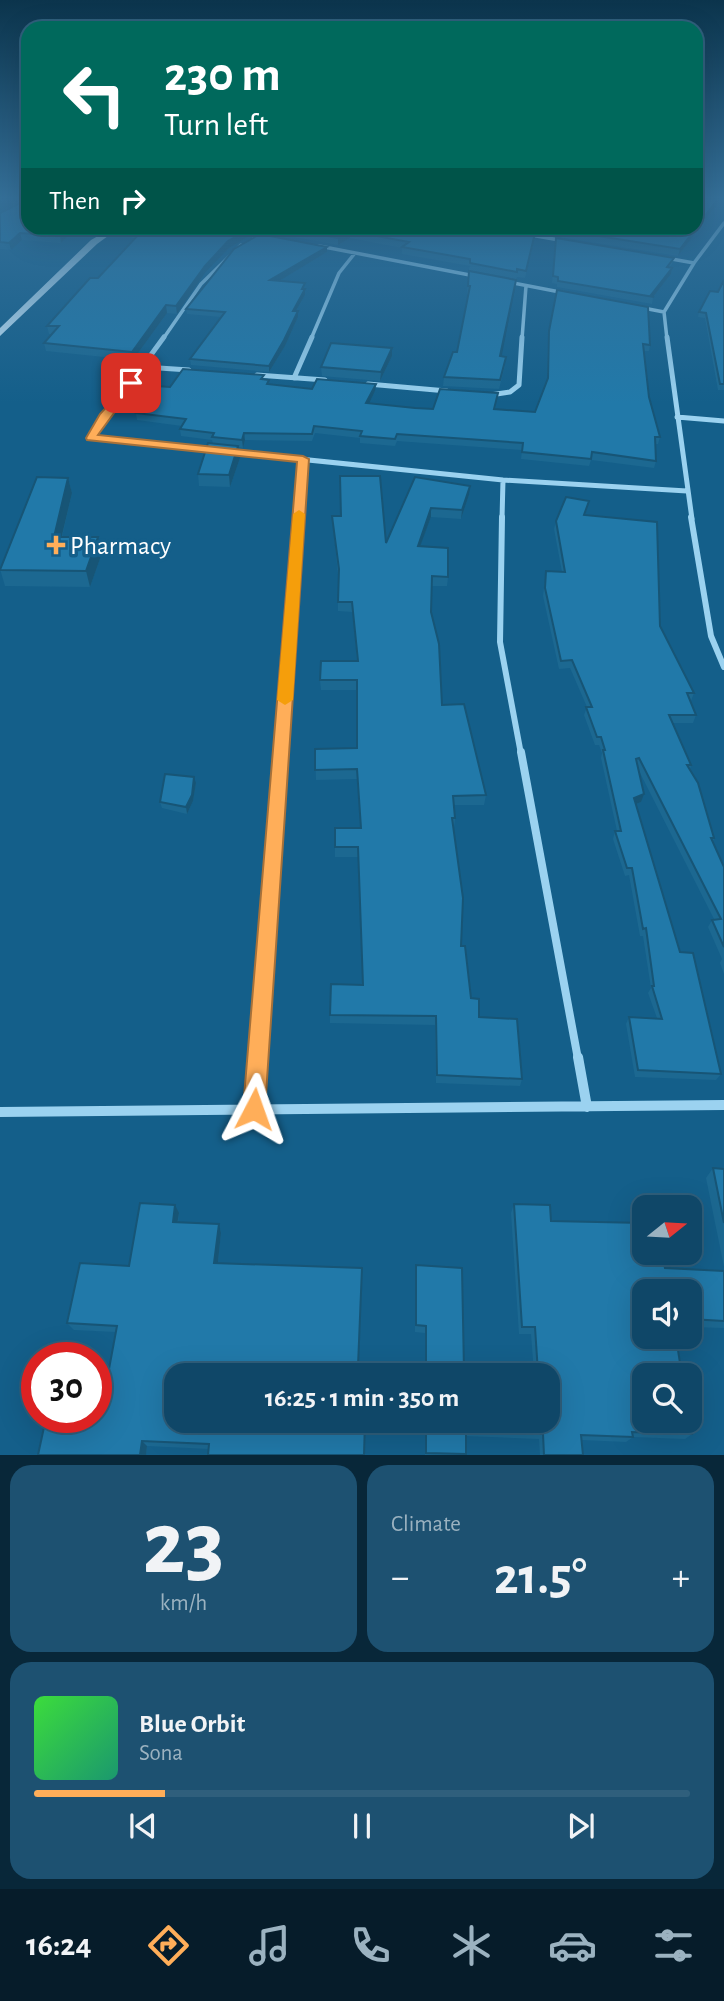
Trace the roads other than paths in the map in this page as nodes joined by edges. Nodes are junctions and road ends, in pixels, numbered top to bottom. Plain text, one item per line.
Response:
1 (68, 267) edge
2 (217, 267) edge
3 (344, 267) edge
4 (428, 267) edge
5 (692, 267) edge
6 (486, 278) edge
7 (500, 281) edge
8 (526, 286) junction
9 (576, 295) edge
10 (626, 305) edge
11 (664, 312) junction
12 (0, 333) edge
13 (144, 367) junction
14 (199, 371) edge
15 (253, 375) edge
16 (294, 378) junction
17 (335, 381) edge
18 (362, 383) edge
19 (456, 391) edge
20 (482, 394) edge
21 (677, 417) junction
22 (724, 421) edge
23 (303, 459) junction
24 (503, 480) junction
25 (687, 491) junction
26 (724, 667) edge
27 (724, 1105) edge
28 (587, 1107) junction
29 (254, 1109) junction
30 (0, 1112) edge

1 - 12 street
2 - 13 street
3 - 16 street
4 - 6 street
5 - 11 street
7 - 8 street
8 - 9 street
8 - 20 street
10 - 11 street
11 - 21 street
13 - 14 street
13 - 23 street
15 - 16 street
16 - 17 street
18 - 19 street
21 - 22 street
21 - 25 street
23 - 24 street
23 - 29 street
24 - 25 street
24 - 28 street
25 - 26 street
27 - 28 street
28 - 29 street
29 - 30 street

